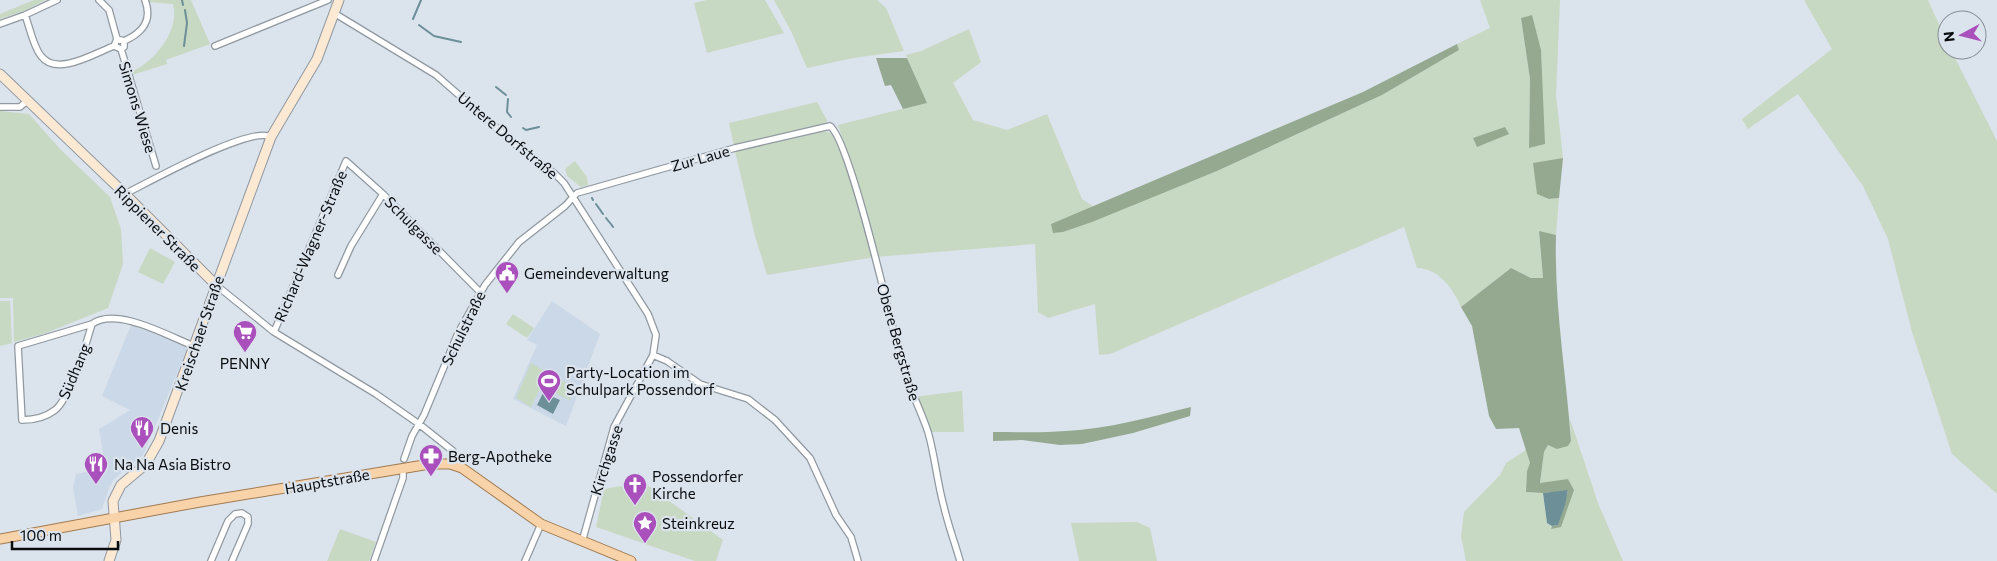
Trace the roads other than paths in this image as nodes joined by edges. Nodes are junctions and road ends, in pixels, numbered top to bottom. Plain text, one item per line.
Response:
1 (56, 0) edge
2 (99, 0) edge
3 (145, 0) edge
4 (328, 0) edge
5 (337, 1) edge
6 (334, 13) junction
7 (26, 15) junction
8 (0, 24) edge
9 (117, 39) junction
10 (124, 41) junction
11 (114, 46) junction
12 (214, 46) dead end
13 (121, 49) junction
14 (0, 74) edge
15 (28, 100) junction
16 (0, 107) edge
17 (830, 126) joint
18 (271, 137) junction
19 (346, 161) joint
20 (156, 166) dead end
21 (125, 194) junction
22 (383, 194) junction
23 (573, 196) junction
24 (338, 276) dead end
25 (216, 286) junction
26 (480, 292) junction
27 (92, 324) junction
28 (274, 332) junction
29 (196, 347) junction
30 (653, 355) junction
31 (419, 424) junction
32 (453, 451) dead end
33 (403, 464) junction
34 (114, 518) junction
35 (541, 524) junction
36 (0, 539) edge
37 (582, 542) junction
38 (109, 561) edge
39 (211, 561) edge
40 (232, 561) edge
41 (374, 561) edge
42 (525, 561) edge
43 (631, 561) edge
44 (858, 561) edge
45 (960, 561) edge

1 - 7 street
2 - 9 street
3 - 10 street, Simons Wiese
4 - 12 street
5 - 6 main road, Kreischaer Straße
6 - 18 main road, Kreischaer Straße
6 - 23 street, Untere Dorfstraße
7 - 8 street
7 - 11 street, Simons Wiese
9 - 10 street, Simons Wiese
9 - 11 street, Simons Wiese
10 - 13 street, Simons Wiese
11 - 13 street, Simons Wiese
13 - 20 street, Simons Wiese
14 - 15 main road, Rippiener Straße
15 - 16 street
15 - 21 main road, Rippiener Straße
17 - 23 street, Zur Laue
17 - 45 street, Obere Bergstraße
18 - 21 street
18 - 25 main road, Kreischaer Straße
19 - 22 street, Schulgasse
19 - 28 street, Richard-Wagner-Straße
21 - 25 main road, Rippiener Straße
22 - 24 street
22 - 26 street, Schulgasse
23 - 26 street, Schulstraße
23 - 30 street, Untere Dorfstraße
25 - 28 street, Rippiener Straße
25 - 29 main road, Kreischaer Straße
26 - 31 street, Schulstraße
27 - 27 street, Südhang
27 - 29 street, Südhang
28 - 31 street, Rippiener Straße
29 - 34 main road, Kreischaer Straße
30 - 37 street, Kirchgasse
30 - 44 street
31 - 32 street, Rippiener Straße
31 - 33 street, Schulstraße
33 - 34 main road, Hauptstraße
33 - 35 main road, Hauptstraße
33 - 41 street, Schulstraße
34 - 36 main road, Hauptstraße
34 - 38 main road, Kreischaer Straße
35 - 37 main road, Hauptstraße
35 - 42 street
37 - 43 main road, Hauptstraße
39 - 40 street

